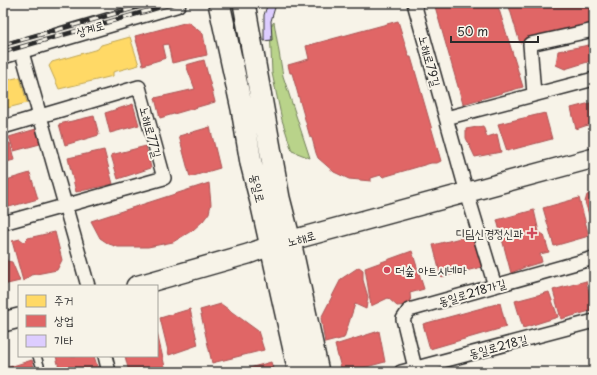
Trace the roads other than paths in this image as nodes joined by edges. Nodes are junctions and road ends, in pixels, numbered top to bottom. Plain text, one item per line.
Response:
1 (176, 3) edge
2 (218, 3) edge
3 (244, 3) edge
4 (414, 3) edge
5 (594, 30) edge
6 (12, 51) edge
7 (594, 79) edge
8 (534, 94) junction
9 (40, 117) junction
10 (446, 118) junction
11 (3, 127) edge
12 (594, 158) edge
13 (467, 194) junction
14 (65, 206) junction
15 (3, 223) edge
16 (280, 243) junction
17 (594, 258) edge
18 (88, 285) edge
19 (140, 285) edge
20 (495, 286) junction
21 (18, 318) edge
22 (594, 321) edge
23 (3, 322) edge
24 (37, 357) edge
25 (105, 357) edge
26 (416, 370) edge
27 (42, 372) edge
28 (109, 372) edge
29 (299, 372) edge
30 (318, 372) edge
31 (401, 372) edge

1 - 6 main road, 상계로
2 - 16 main road, 동일로
3 - 16 main road, 동일로
4 - 10 street, 노해로79길
5 - 8 street
6 - 9 street
7 - 8 street
8 - 10 street
9 - 11 street
9 - 14 street
9 - 14 street, 노해로77길
10 - 13 street, 노해로79길
12 - 13 main road, 노해로
13 - 16 main road, 노해로
13 - 20 street
14 - 15 street
14 - 18 street
16 - 19 main road, 노해로
16 - 29 main road, 동일로
16 - 30 main road, 동일로
17 - 20 street, 동일로218가길
20 - 26 street, 동일로218가길
21 - 23 main road
22 - 26 street, 동일로218길
24 - 27 lane
25 - 28 street
26 - 31 street, 동일로218길

